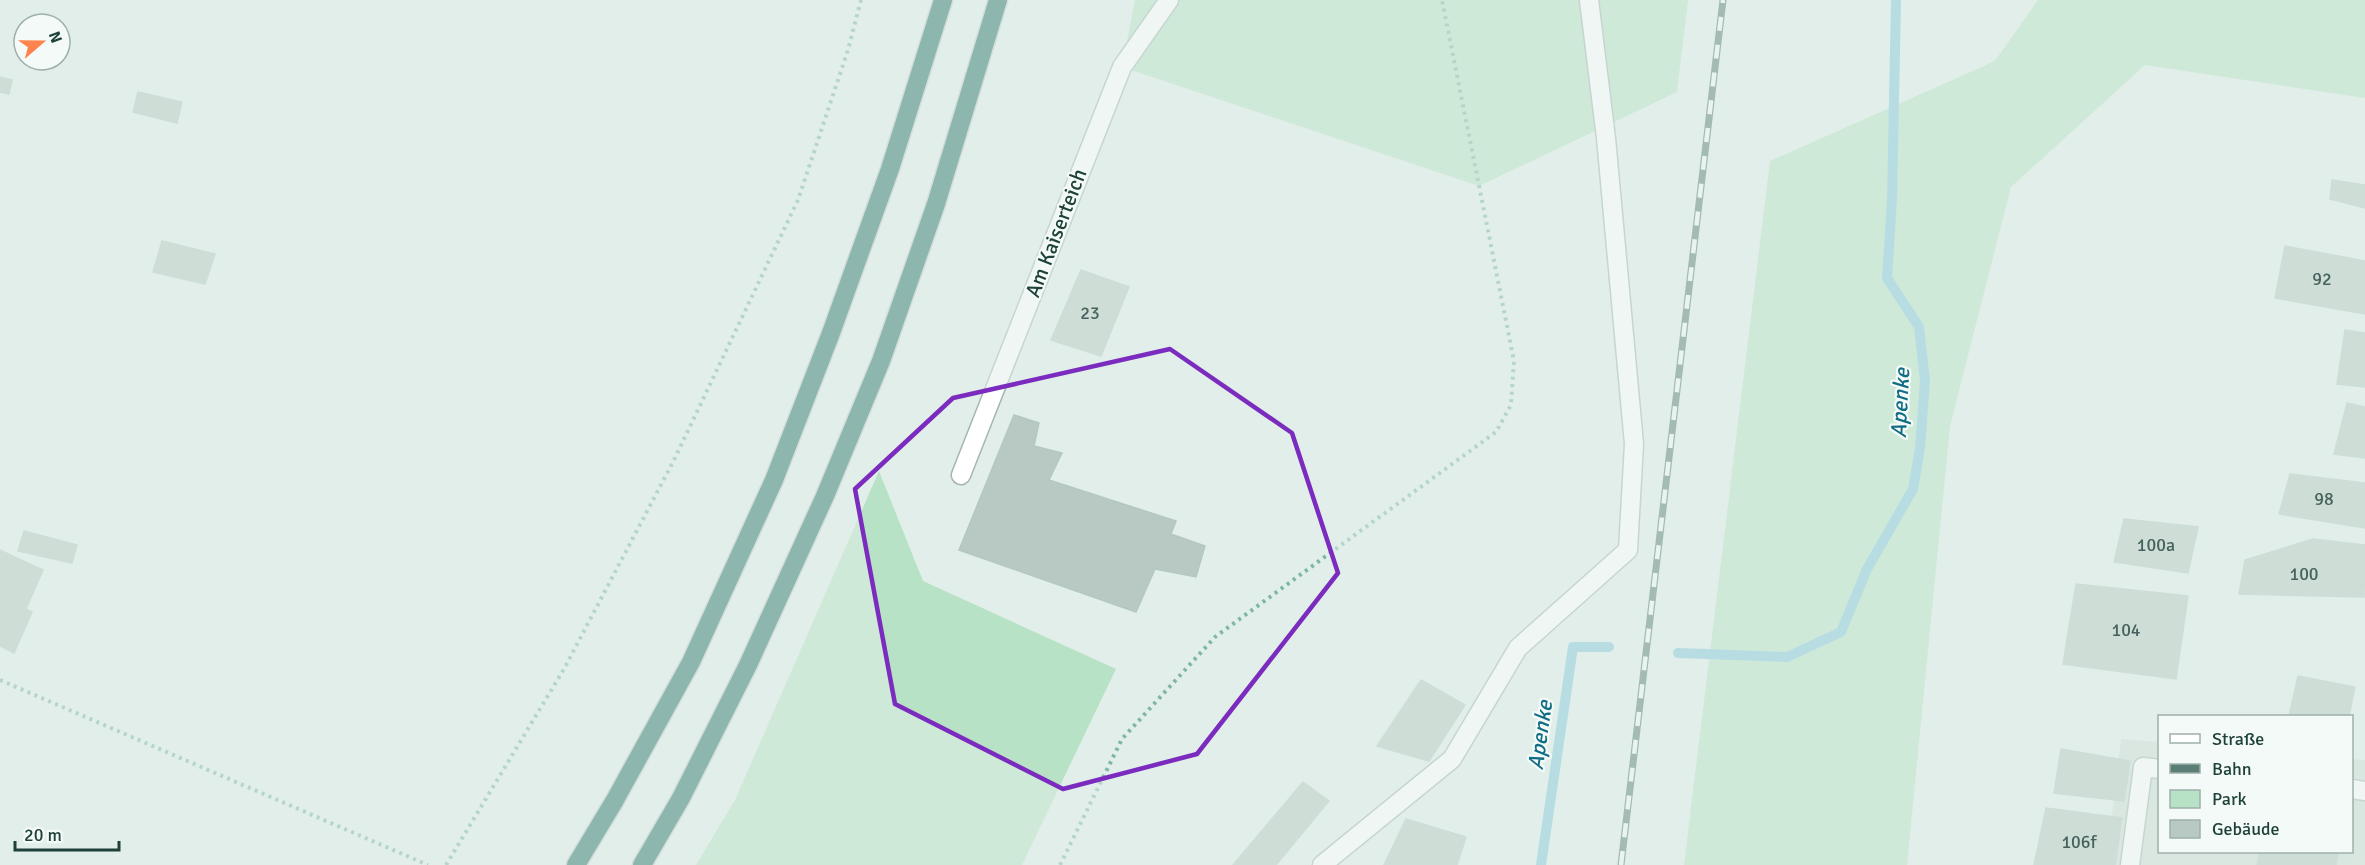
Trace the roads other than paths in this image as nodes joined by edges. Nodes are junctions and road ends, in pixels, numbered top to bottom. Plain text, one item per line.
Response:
1 (943, 0) edge
2 (998, 0) edge
3 (1168, 0) edge
4 (1588, 0) edge
5 (961, 475) dead end
6 (2158, 769) edge
7 (576, 865) edge
8 (642, 865) edge
9 (1322, 865) edge
10 (2130, 865) edge

1 - 7 highway
2 - 8 highway
3 - 5 street, Am Kaiserteich
4 - 9 street
6 - 10 street

